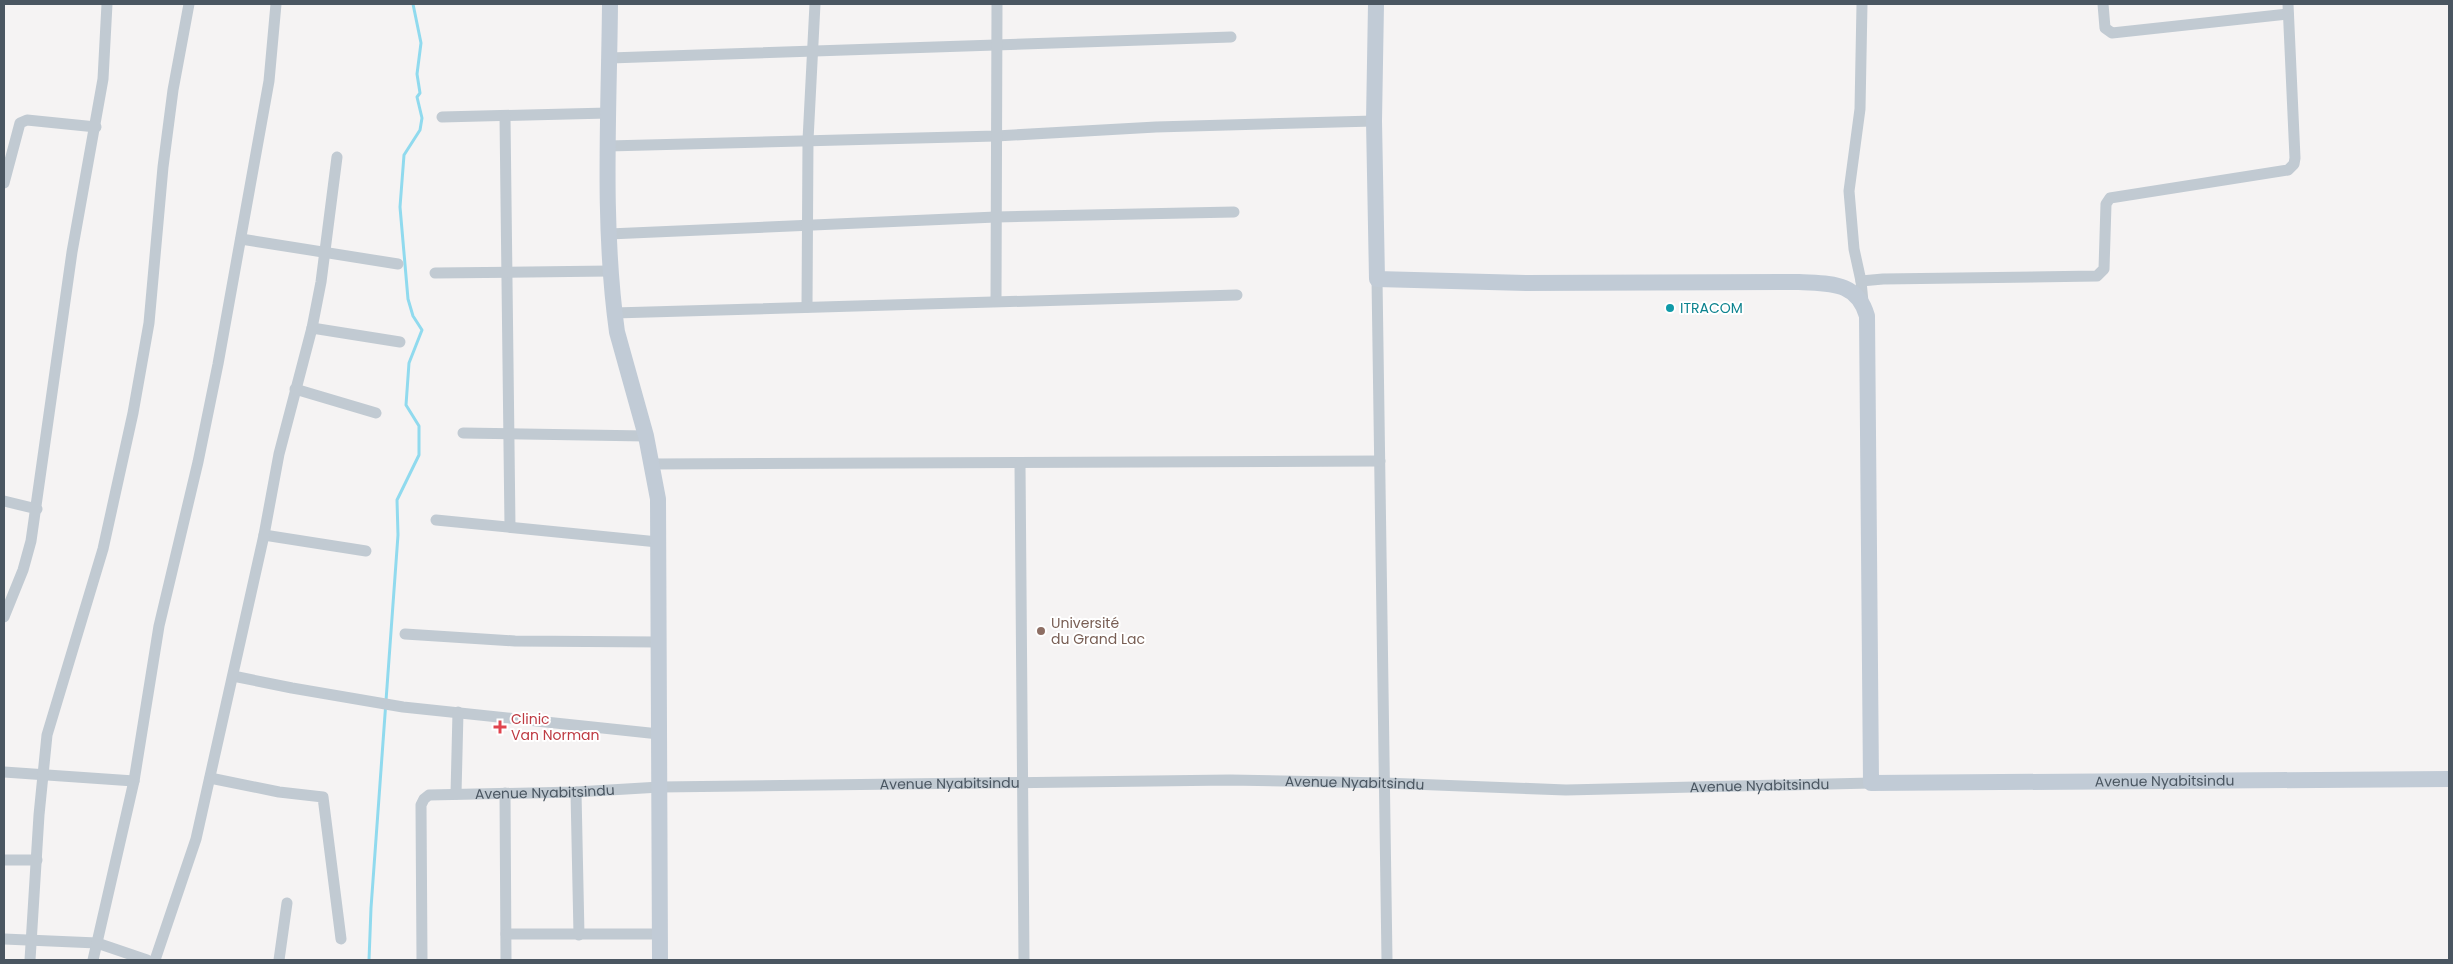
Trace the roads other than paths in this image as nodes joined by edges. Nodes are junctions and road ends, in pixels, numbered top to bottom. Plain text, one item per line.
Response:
1 (107, 4) edge
2 (189, 4) edge
3 (276, 4) edge
4 (610, 4) edge
5 (815, 4) edge
6 (997, 4) edge
7 (1376, 4) edge
8 (1862, 4) edge
9 (2102, 4) edge
10 (2288, 9) edge
11 (1230, 37) dead end
12 (997, 44) junction
13 (812, 53) junction
14 (610, 58) junction
15 (608, 113) junction
16 (442, 117) dead end
17 (505, 117) junction
18 (1374, 121) junction
19 (96, 127) junction
20 (996, 136) junction
21 (808, 140) junction
22 (608, 146) junction
23 (337, 157) dead end
24 (4, 183) edge
25 (1234, 212) dead end
26 (996, 218) junction
27 (807, 226) junction
28 (609, 234) junction
29 (241, 239) junction
30 (324, 252) junction
31 (398, 264) dead end
32 (610, 271) junction
33 (507, 272) junction
34 (436, 274) dead end
35 (1377, 279) junction
36 (1861, 282) junction
37 (1237, 295) dead end
38 (996, 301) junction
39 (1863, 302) junction
40 (807, 307) junction
41 (614, 313) junction
42 (312, 328) junction
43 (400, 342) dead end
44 (295, 389) junction
45 (376, 413) dead end
46 (463, 433) dead end
47 (510, 434) junction
48 (646, 436) junction
49 (1380, 461) junction
50 (653, 464) junction
51 (1020, 464) junction
52 (4, 501) edge
53 (37, 509) junction
54 (436, 520) dead end
55 (510, 527) junction
56 (264, 535) junction
57 (658, 542) junction
58 (366, 551) dead end
59 (4, 617) edge
60 (405, 634) dead end
61 (658, 642) junction
62 (233, 676) junction
63 (458, 712) junction
64 (659, 734) junction
65 (4, 772) edge
66 (43, 776) junction
67 (210, 778) junction
68 (2449, 779) edge
69 (134, 781) junction
70 (1871, 782) junction
71 (1024, 783) junction
72 (1386, 783) junction
73 (660, 787) junction
74 (576, 792) junction
75 (505, 793) junction
76 (456, 794) junction
77 (4, 860) edge
78 (37, 860) junction
79 (287, 903) dead end
80 (506, 934) junction
81 (660, 934) junction
82 (579, 935) junction
83 (4, 939) edge
84 (341, 939) dead end
85 (32, 940) junction
86 (98, 943) junction
87 (30, 960) edge
88 (94, 960) edge
89 (146, 960) edge
90 (156, 960) edge
91 (279, 960) edge
92 (422, 960) edge
93 (506, 960) edge
94 (660, 960) edge
95 (1024, 960) edge
96 (1387, 960) edge

1 - 19 street
2 - 66 street
3 - 29 street
4 - 14 street
5 - 13 street
6 - 12 street
7 - 18 street
8 - 36 street
9 - 10 street
10 - 36 street
11 - 12 street
12 - 13 street
12 - 20 street
13 - 14 street
13 - 21 street
14 - 15 street
15 - 17 street
15 - 22 street
16 - 17 street
17 - 33 street
18 - 20 street
18 - 35 street
19 - 24 street
19 - 53 street
20 - 21 street
20 - 26 street
21 - 22 street
21 - 27 street
22 - 28 street
23 - 30 street
25 - 26 street
26 - 27 street
26 - 38 street
27 - 28 street
27 - 40 street
28 - 32 street
29 - 30 street
29 - 69 street
30 - 31 street
30 - 42 street
32 - 33 street
32 - 41 street
33 - 34 street
33 - 47 street
35 - 39 street
35 - 49 street
36 - 39 street
37 - 38 street
38 - 40 street
39 - 70 street
40 - 41 street
41 - 48 street
42 - 43 street
42 - 44 street
44 - 45 street
44 - 56 street
46 - 47 street
47 - 48 street
47 - 55 street
48 - 50 street
49 - 51 street
49 - 72 street
50 - 51 street
50 - 57 street
51 - 71 street
52 - 53 street
53 - 59 street
54 - 55 street
55 - 57 street
56 - 58 street
56 - 62 street
57 - 61 street
60 - 61 street
61 - 64 street
62 - 63 street
62 - 67 street
63 - 64 street
63 - 76 street
64 - 73 street
65 - 66 street
66 - 69 street
66 - 78 street
67 - 84 street
67 - 90 street
68 - 70 street, Avenue Nyabitsindu
69 - 86 street
70 - 72 street, Avenue Nyabitsindu
71 - 72 street, Avenue Nyabitsindu
71 - 73 street, Avenue Nyabitsindu
71 - 95 street
72 - 96 street
73 - 74 street, Avenue Nyabitsindu
73 - 81 street
74 - 75 street, Avenue Nyabitsindu
74 - 82 street
75 - 76 street, Avenue Nyabitsindu
75 - 80 street
76 - 92 street, Avenue Nyabitsindu
77 - 78 street
78 - 85 street
79 - 91 street
80 - 82 street
80 - 93 street
81 - 82 street
81 - 94 street
83 - 85 street
85 - 86 street
85 - 87 street
86 - 88 street
86 - 89 street

